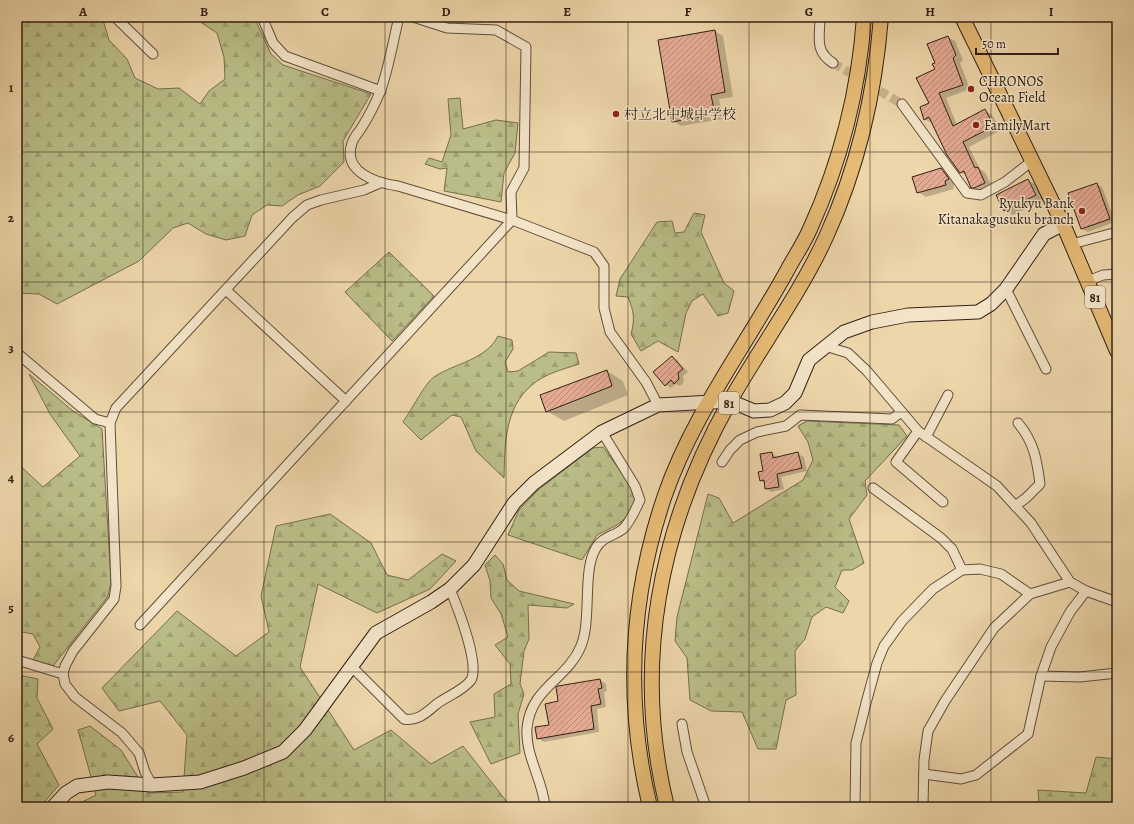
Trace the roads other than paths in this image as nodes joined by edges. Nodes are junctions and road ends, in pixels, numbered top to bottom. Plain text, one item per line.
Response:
1 (115, 17) edge
2 (262, 17) edge
3 (399, 17) edge
4 (413, 17) edge
5 (820, 17) edge
6 (864, 17) edge
7 (881, 17) edge
8 (962, 17) edge
9 (153, 54) dead end
10 (833, 63) tunnel mouth
11 (381, 91) junction
12 (902, 104) tunnel mouth
13 (1032, 161) junction
14 (380, 183) junction
15 (512, 220) junction
16 (1063, 224) junction
17 (1117, 232) edge
18 (1072, 244) junction
19 (1117, 274) edge
20 (1088, 281) junction
21 (1006, 289) junction
22 (226, 290) junction
23 (825, 346) junction
24 (1117, 351) edge
25 (17, 353) edge
26 (1046, 369) dead end
27 (948, 395) dead end
28 (346, 400) junction
29 (730, 401) junction
30 (709, 402) junction
31 (658, 404) junction
32 (901, 412) junction
33 (110, 423) junction
34 (1018, 423) dead end
35 (602, 432) junction
36 (922, 434) junction
37 (722, 462) dead end
38 (873, 488) dead end
39 (943, 502) dead end
40 (1015, 506) junction
41 (962, 570) junction
42 (1070, 582) junction
43 (450, 589) junction
44 (1086, 591) junction
45 (1030, 594) junction
46 (1117, 602) edge
47 (140, 626) dead end
48 (17, 660) edge
49 (352, 667) junction
50 (1117, 672) edge
51 (63, 674) junction
52 (1041, 676) junction
53 (682, 724) dead end
54 (924, 774) junction
55 (152, 785) junction
56 (53, 807) edge
57 (545, 807) edge
58 (650, 807) edge
59 (668, 807) edge
60 (706, 807) edge
61 (855, 807) edge
62 (923, 807) edge

1 - 9 street
2 - 11 street
3 - 11 street
4 - 15 street
5 - 10 street
6 - 30 main road, 81
7 - 29 main road, 81
8 - 13 main road, 81
11 - 14 street
12 - 13 street
13 - 16 main road, 81
14 - 15 street
14 - 22 street
15 - 28 street
15 - 31 street
16 - 18 main road, 81
16 - 21 street
17 - 18 street
18 - 20 main road, 81
19 - 20 street
20 - 24 main road, 81
21 - 23 street
21 - 26 street
22 - 28 street
22 - 33 street
23 - 29 street
23 - 32 street
25 - 33 street
27 - 36 street
28 - 47 street
29 - 30 street
29 - 59 main road, 81
30 - 31 street
30 - 58 main road, 81
31 - 35 street
32 - 36 street
32 - 37 street
33 - 51 street
34 - 40 street
35 - 43 street
35 - 57 street
36 - 39 street
36 - 40 street
38 - 41 street
40 - 42 street
41 - 45 street
41 - 61 street
42 - 44 street
42 - 45 street
43 - 49 street
43 - 49 street
44 - 46 street
44 - 52 street
45 - 54 street
48 - 51 street
49 - 55 street
50 - 52 street
51 - 55 street
52 - 54 street
53 - 60 street
54 - 62 street
55 - 56 street

